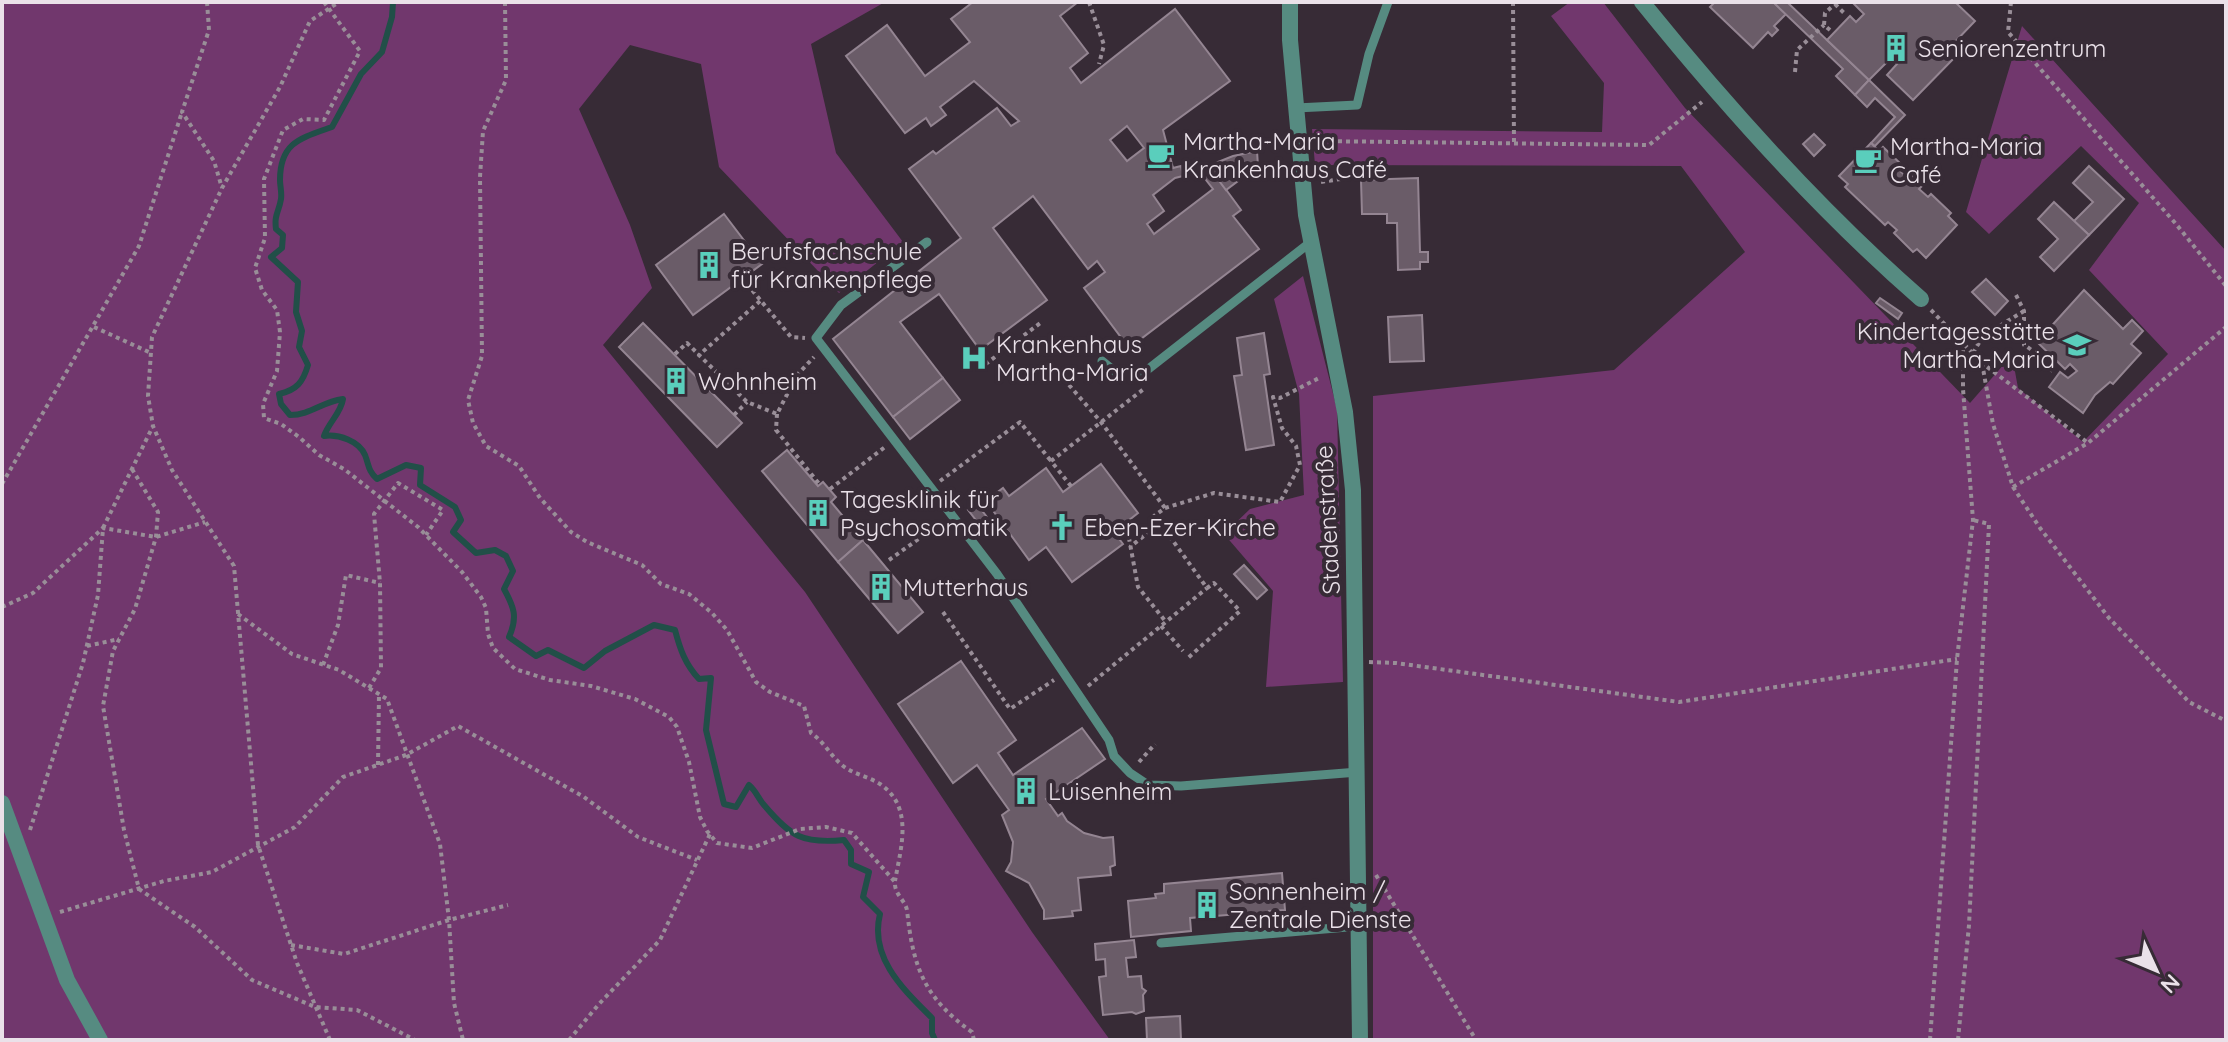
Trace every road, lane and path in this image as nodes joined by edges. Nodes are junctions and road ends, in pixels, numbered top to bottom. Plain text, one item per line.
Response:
1 (207, 2) edge
2 (324, 2) edge
3 (339, 2) edge
4 (505, 2) edge
5 (1089, 2) edge
6 (1290, 2) edge
7 (1388, 2) edge
8 (1513, 2) edge
9 (1642, 2) edge
10 (2011, 2) edge
11 (1835, 3) edge
12 (329, 7) junction
13 (1845, 14) dead end
14 (1824, 25) junction
15 (1830, 30) dead end
16 (1099, 64) dead end
17 (1795, 72) dead end
18 (1716, 90) junction
19 (1296, 108) junction
20 (182, 112) junction
21 (1298, 141) junction
22 (1514, 143) junction
23 (1373, 174) dead end
24 (1303, 185) junction
25 (222, 188) junction
26 (1312, 241) junction
27 (927, 242) dead end
28 (742, 278) dead end
29 (2226, 286) edge
30 (2016, 295) dead end
31 (1921, 299) joint
32 (760, 301) junction
33 (2024, 311) junction
34 (1043, 321) dead end
35 (94, 327) junction
36 (2226, 327) edge
37 (816, 338) junction
38 (1963, 342) junction
39 (823, 348) junction
40 (151, 353) junction
41 (1973, 353) junction
42 (675, 354) dead end
43 (699, 355) junction
44 (1333, 360) junction
45 (1102, 361) dead end
46 (1982, 363) junction
47 (979, 369) dead end
48 (2053, 371) dead end
49 (1069, 385) dead end
50 (747, 402) junction
51 (777, 414) junction
52 (734, 415) dead end
53 (153, 426) junction
54 (894, 439) junction
55 (2088, 443) junction
56 (1051, 461) dead end
57 (132, 469) junction
58 (2, 484) edge
59 (820, 485) dead end
60 (931, 487) junction
61 (2013, 487) junction
62 (830, 489) dead end
63 (384, 500) junction
64 (1165, 508) junction
65 (953, 515) junction
66 (1973, 520) junction
67 (205, 522) junction
68 (1126, 522) dead end
69 (1160, 523) junction
70 (103, 528) junction
71 (426, 535) junction
72 (156, 537) junction
73 (1130, 547) junction
74 (889, 560) dead end
75 (380, 583) junction
76 (1207, 588) junction
77 (2, 607) edge
78 (943, 612) dead end
79 (238, 614) junction
80 (1163, 624) junction
81 (119, 639) junction
82 (87, 646) junction
83 (1183, 651) dead end
84 (1188, 658) dead end
85 (1957, 659) junction
86 (1356, 662) junction
87 (323, 665) junction
88 (1064, 674) junction
89 (369, 688) junction
90 (1078, 693) junction
91 (379, 694) junction
92 (2226, 721) edge
93 (1155, 744) dead end
94 (406, 755) junction
95 (378, 765) junction
96 (1358, 772) junction
97 (1130, 773) junction
98 (2, 803) edge
99 (710, 834) junction
100 (258, 845) junction
101 (19, 855) junction
102 (697, 860) junction
103 (1374, 871) dead end
104 (895, 882) junction
105 (139, 889) junction
106 (508, 905) dead end
107 (42, 917) junction
108 (449, 920) junction
109 (1359, 926) junction
110 (1161, 943) dead end
111 (291, 945) junction
112 (315, 1007) junction
113 (1930, 1039) edge
114 (100, 1040) edge
115 (330, 1040) edge
116 (415, 1040) edge
117 (463, 1040) edge
118 (569, 1040) edge
119 (974, 1040) edge
120 (1360, 1040) edge
121 (1476, 1040) edge
122 (1937, 1040) edge
123 (1958, 1040) edge

1 - 20 path
2 - 12 path
3 - 12 path
4 - 104 path
5 - 16 path
6 - 19 street, Stadenstraße
7 - 19 lane
8 - 22 path
9 - 18 street
10 - 29 path
11 - 13 path
11 - 14 path
12 - 25 path
12 - 63 path
14 - 15 path
14 - 17 path
18 - 22 path
18 - 31 street
19 - 21 street, Stadenstraße
20 - 25 path
20 - 35 path
21 - 22 path
21 - 24 street, Stadenstraße
23 - 24 path
24 - 26 street, Stadenstraße
25 - 40 path
26 - 44 street, Stadenstraße
26 - 45 lane
27 - 37 lane
28 - 32 path
30 - 33 path
31 - 38 path
32 - 37 path
32 - 43 path
33 - 41 path
33 - 48 path
34 - 47 path
35 - 40 path
35 - 58 path
36 - 55 path
37 - 39 lane
38 - 41 path
38 - 66 path
39 - 51 path
39 - 54 lane
40 - 53 path
41 - 46 path
42 - 43 path
43 - 50 path
44 - 64 path
44 - 86 street, Stadenstraße
46 - 55 path
46 - 61 path
49 - 64 path
50 - 51 path
50 - 52 path
51 - 59 path
53 - 57 path
53 - 67 path
54 - 60 lane
54 - 62 path
55 - 61 path
56 - 60 path
57 - 70 path
57 - 72 path
60 - 65 lane
61 - 92 path
63 - 71 path
63 - 71 path
63 - 75 path
64 - 69 path
65 - 74 path
65 - 88 lane
66 - 85 path
66 - 123 path
67 - 72 path
67 - 79 path
68 - 73 path
69 - 73 path
69 - 76 path
70 - 72 path
70 - 77 path
70 - 82 path
71 - 99 path
72 - 81 path
73 - 80 path
75 - 87 path
75 - 89 path
76 - 80 path
76 - 84 path
78 - 88 path
79 - 87 path
79 - 100 path
80 - 83 path
80 - 90 path
81 - 82 path
81 - 105 path
82 - 101 path
85 - 86 path
85 - 113 path
86 - 96 street, Stadenstraße
87 - 89 path
88 - 90 lane
89 - 91 path
90 - 97 lane
91 - 94 path
91 - 95 path
93 - 97 path
94 - 95 path
94 - 102 path
94 - 108 path
95 - 100 path
96 - 97 lane
96 - 109 street, Stadenstraße
98 - 101 street
99 - 102 path
99 - 104 path
100 - 105 path
100 - 111 path
101 - 107 street
102 - 118 path
103 - 121 path
104 - 119 path
105 - 107 path
105 - 112 path
106 - 108 path
107 - 114 street
108 - 111 path
108 - 117 path
109 - 110 lane
109 - 120 street, Stadenstraße
111 - 112 path
112 - 115 path
112 - 116 path
113 - 122 path

